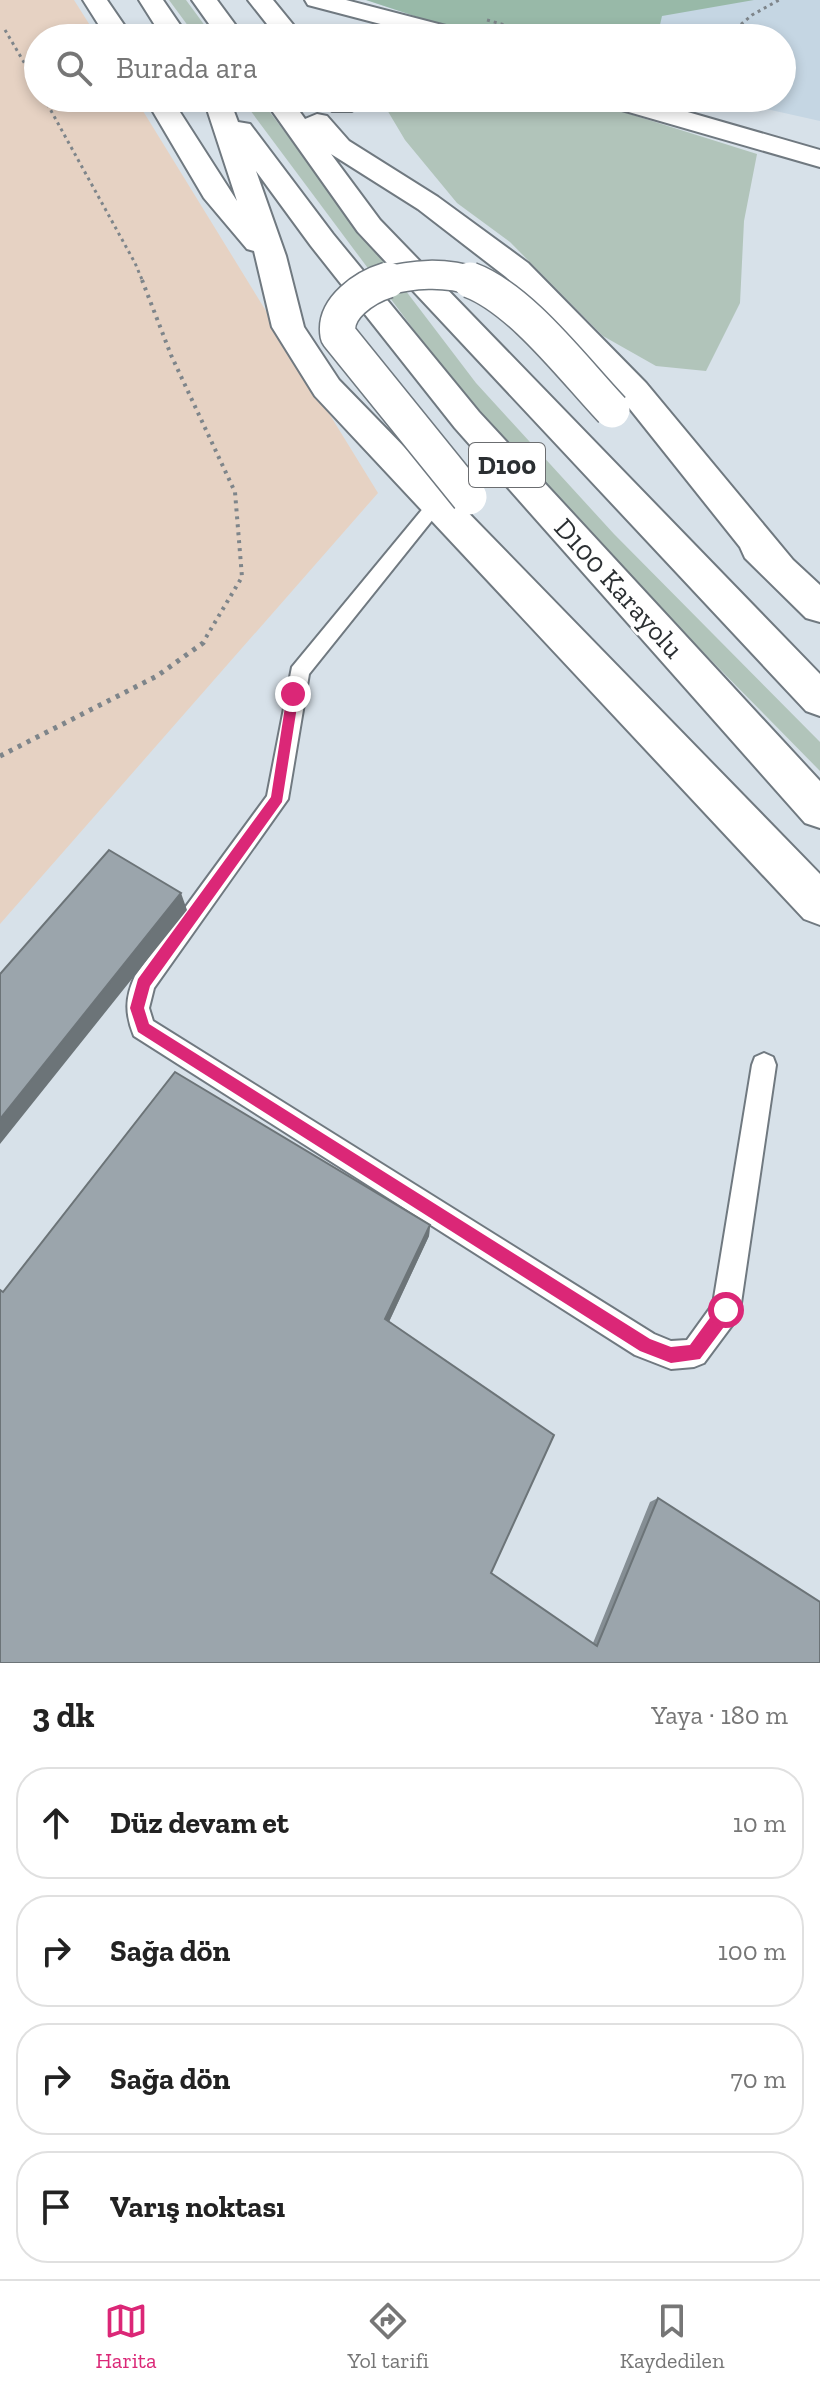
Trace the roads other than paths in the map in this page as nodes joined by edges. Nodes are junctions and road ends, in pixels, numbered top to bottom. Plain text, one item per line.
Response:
1 (95, 0) edge
2 (151, 0) edge
3 (204, 0) edge
4 (260, 0) edge
5 (317, 0) edge
6 (393, 21) junction
7 (111, 24) edge
8 (167, 24) edge
9 (222, 24) edge
10 (279, 24) edge
11 (347, 24) edge
12 (406, 24) edge
13 (167, 112) edge
14 (221, 112) edge
15 (227, 112) edge
16 (286, 112) edge
17 (310, 112) edge
18 (349, 112) edge
19 (658, 112) edge
20 (725, 112) edge
21 (820, 140) edge
22 (820, 159) edge
23 (428, 203) junction
24 (271, 256) junction
25 (453, 500) junction
26 (780, 570) junction
27 (820, 608) edge
28 (820, 700) edge
29 (820, 810) edge
30 (820, 905) edge
31 (764, 1065) dead end

1 - 7 main road
2 - 8 main road
3 - 9 main road
4 - 10 main road
5 - 6 main road
6 - 11 main road
6 - 12 main road
13 - 24 main road
14 - 24 main road
15 - 29 main road, D100 Karayolu / D100
16 - 28 main road, D100
17 - 23 main road
18 - 23 main road
19 - 22 main road
20 - 21 main road
23 - 26 main road
24 - 25 main road
25 - 26 main road, bridge
25 - 30 main road
25 - 31 lane
26 - 27 main road

